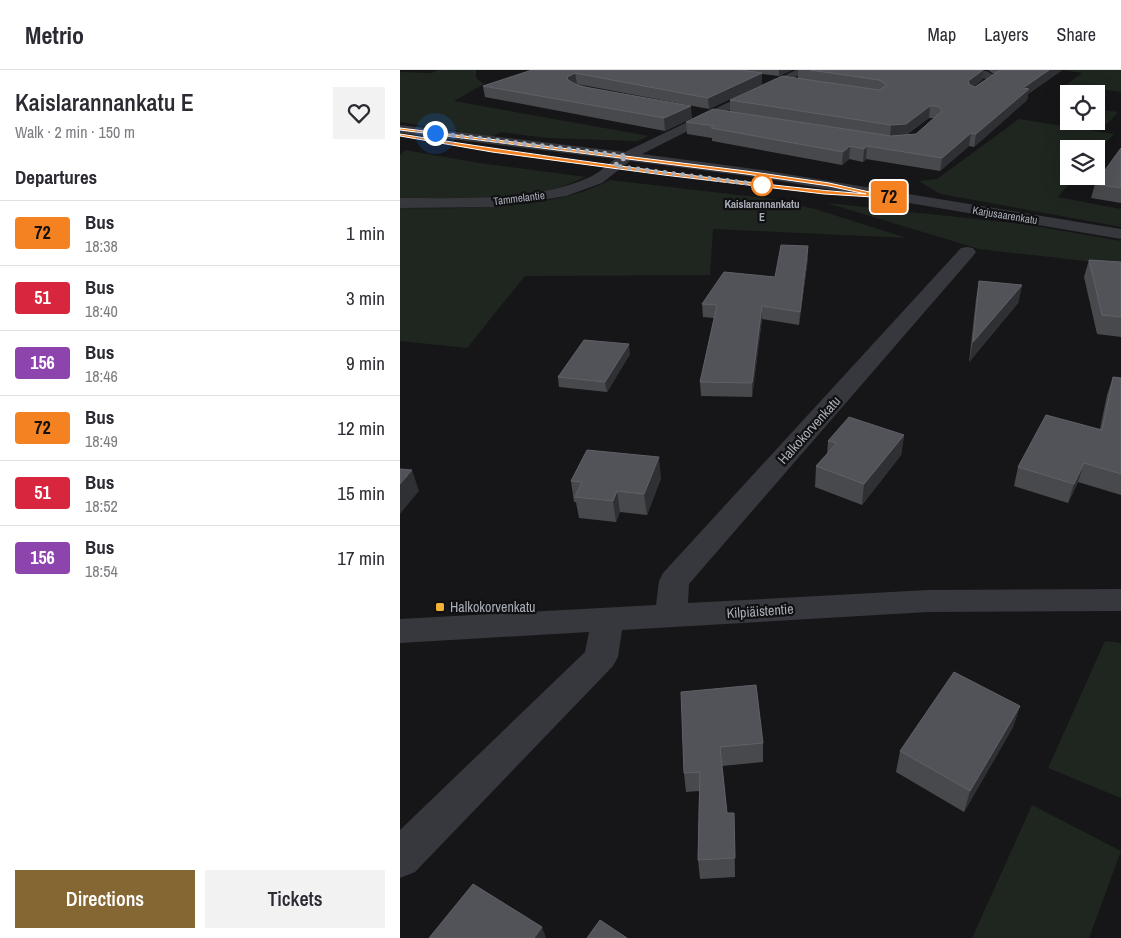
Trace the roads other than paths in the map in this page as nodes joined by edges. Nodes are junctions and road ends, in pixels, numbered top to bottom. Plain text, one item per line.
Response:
1 (804, 70) edge
2 (954, 70) edge
3 (760, 79) edge
4 (780, 82) junction
5 (802, 85) edge
6 (974, 93) edge
7 (692, 112) edge
8 (710, 115) junction
9 (734, 119) edge
10 (400, 129) edge
11 (400, 136) edge
12 (627, 156) junction
13 (614, 166) junction
14 (889, 197) junction
15 (400, 203) edge
16 (1121, 234) edge
17 (967, 252) dead end
18 (1121, 600) edge
19 (672, 616) junction
20 (607, 620) junction
21 (400, 631) edge
22 (400, 858) edge

1 - 4 street, Tammelantie
2 - 6 street
3 - 4 street
4 - 5 street
4 - 8 street, Tammelantie
7 - 8 street
8 - 9 street
8 - 12 street, Tammelantie
10 - 12 street, Karjusaarenkatu
11 - 13 street, Karjusaarenkatu
12 - 13 street, Tammelantie
12 - 14 street, Karjusaarenkatu
13 - 14 street, Karjusaarenkatu
13 - 15 street, Tammelantie
14 - 16 street, Karjusaarenkatu
17 - 19 street, Halkokorvenkatu
18 - 19 street, Kilpiäistentie
19 - 20 street, Kilpiäistentie
20 - 21 street, Kilpiäistentie
20 - 22 street

